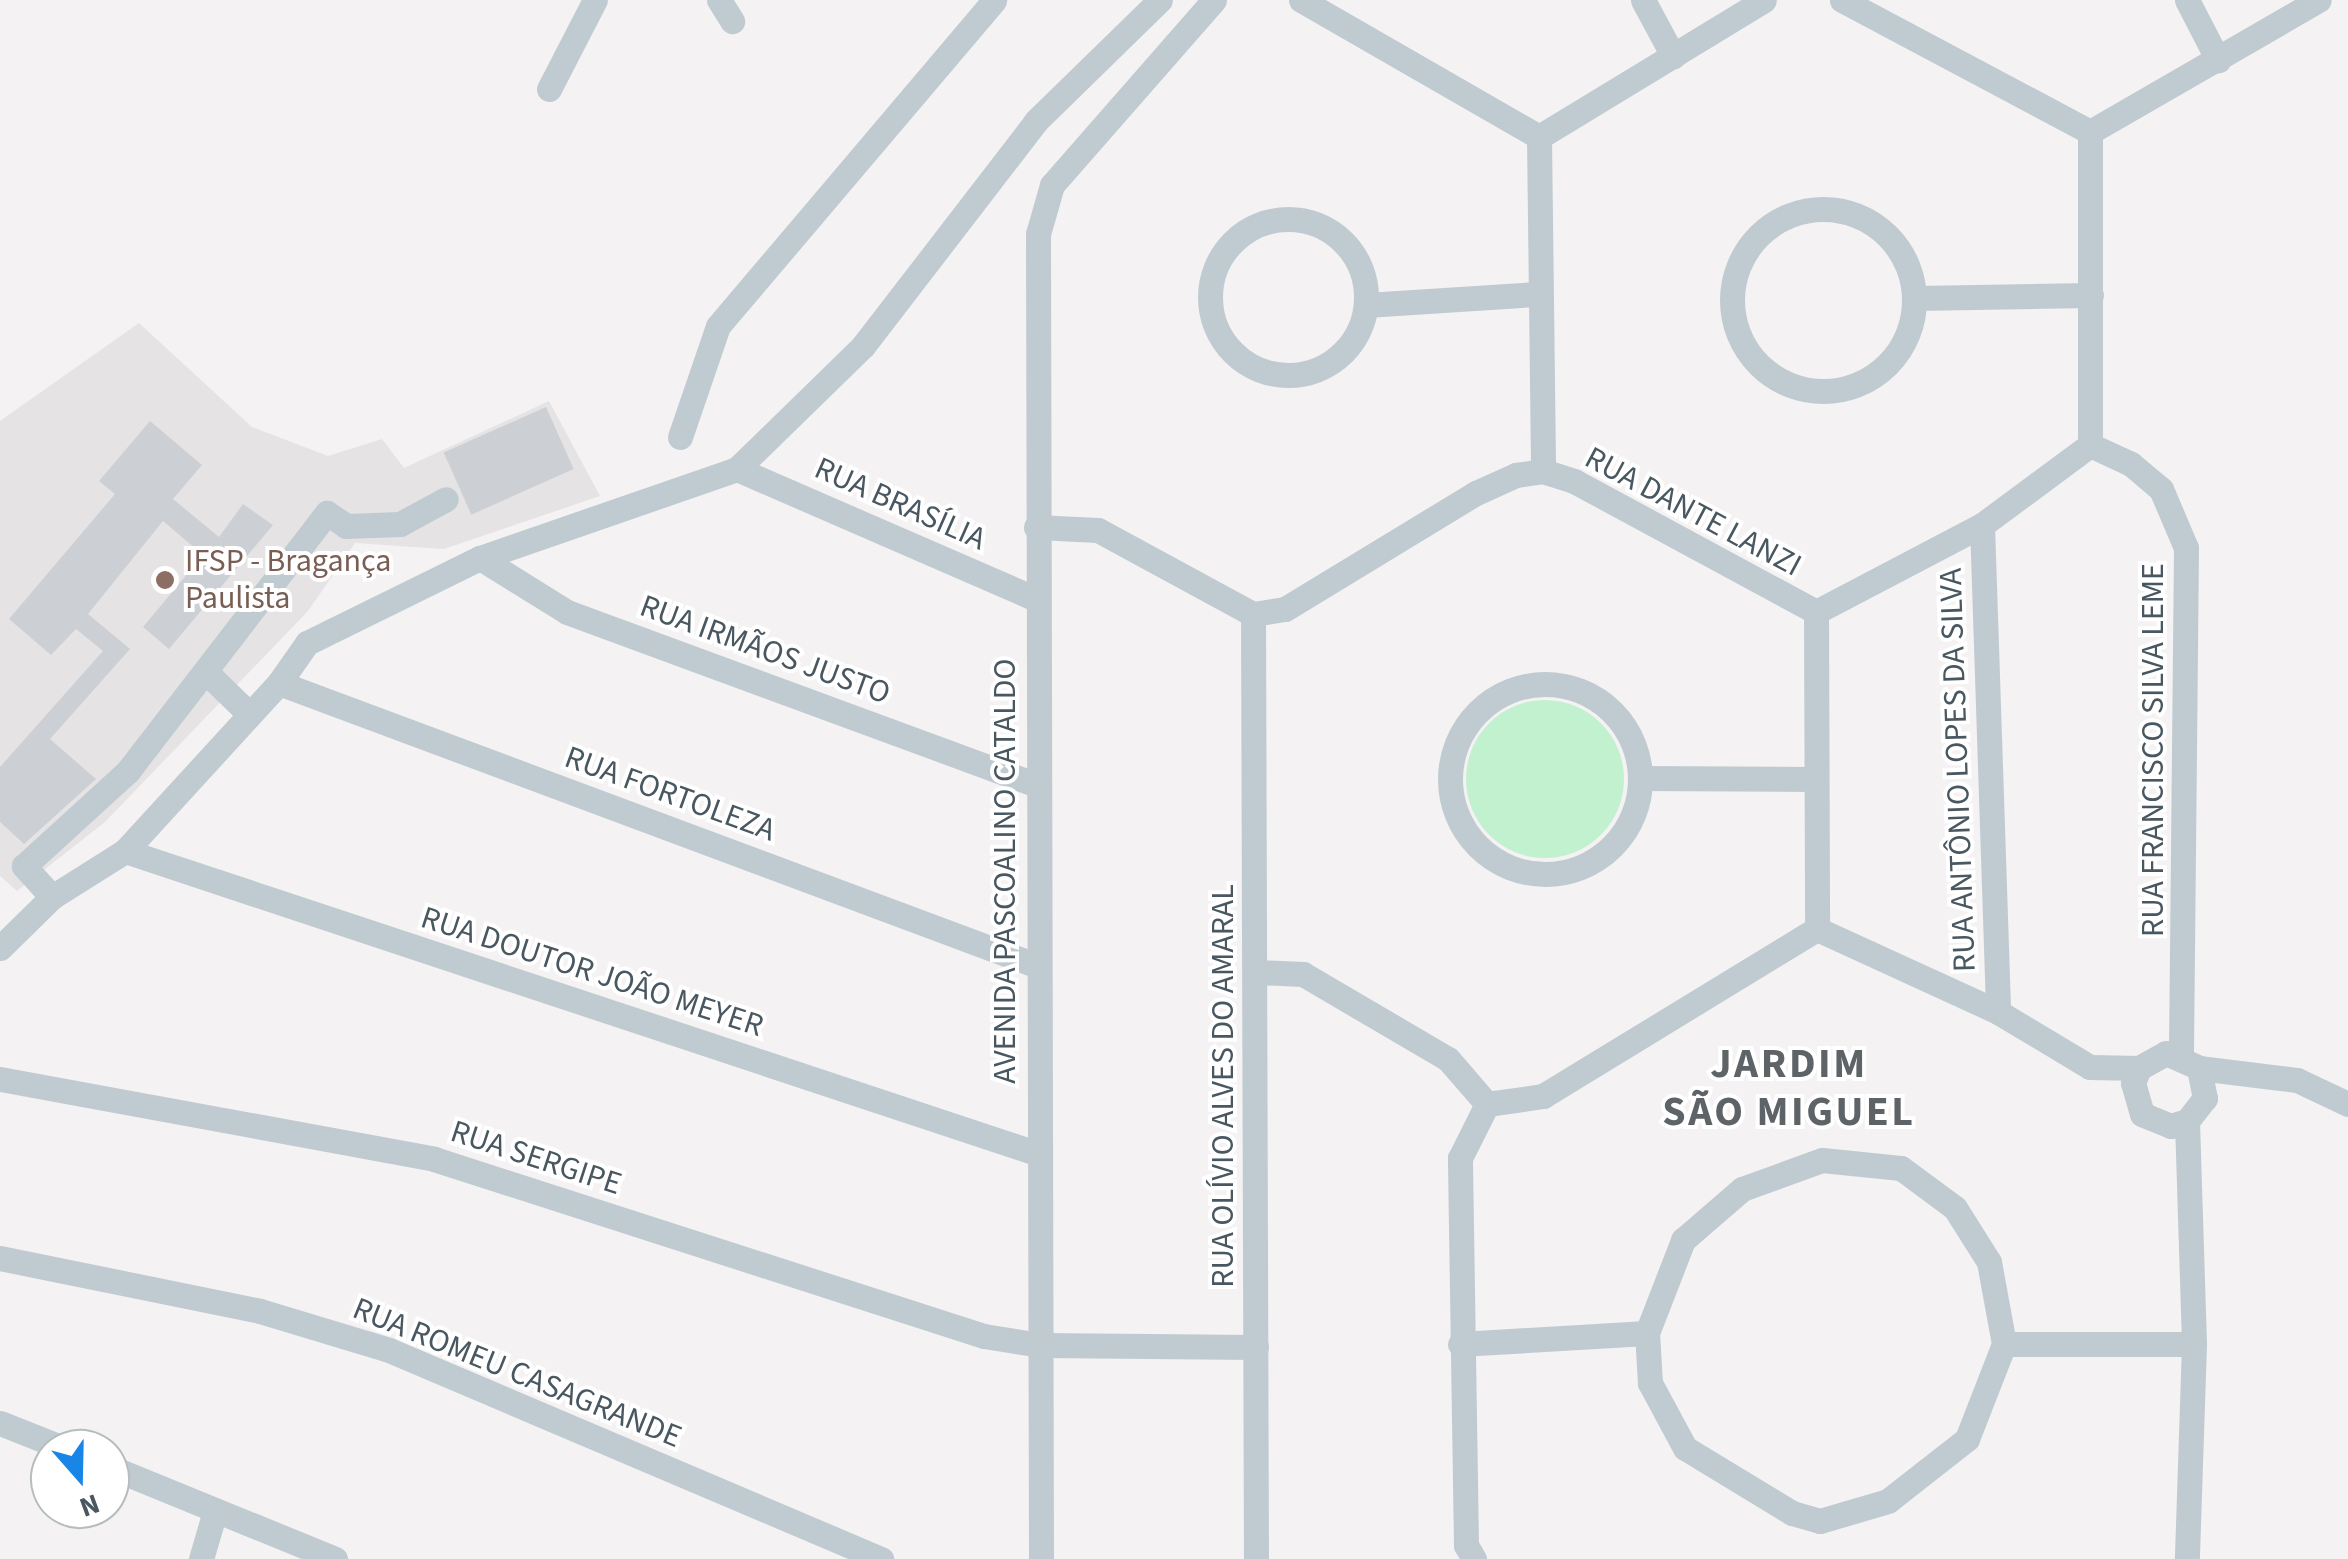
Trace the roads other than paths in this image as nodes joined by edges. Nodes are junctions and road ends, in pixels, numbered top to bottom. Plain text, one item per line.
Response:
1 (595, 0) edge
2 (994, 0) edge
3 (1160, 0) edge
4 (1214, 0) edge
5 (1300, 0) edge
6 (1643, 0) edge
7 (1764, 0) edge
8 (1842, 0) edge
9 (2187, 0) edge
10 (2319, 0) edge
11 (1673, 56) junction
12 (2218, 60) junction
13 (549, 89) dead end
14 (2090, 132) junction
15 (1539, 137) junction
16 (1538, 294) junction
17 (2091, 296) junction
18 (1915, 298) junction
19 (1366, 306) junction
20 (680, 437) dead end
21 (2090, 445) junction
22 (737, 469) junction
23 (1542, 471) junction
24 (446, 499) dead end
25 (1982, 525) junction
26 (1036, 528) junction
27 (480, 558) junction
28 (1036, 599) junction
29 (1816, 612) junction
30 (1253, 614) junction
31 (206, 672) junction
32 (279, 683) junction
33 (249, 714) junction
34 (1641, 778) junction
35 (1812, 779) junction
36 (1037, 786) junction
37 (124, 851) junction
38 (52, 897) junction
39 (1818, 929) junction
40 (0, 948) edge
41 (1038, 966) junction
42 (1256, 972) junction
43 (1998, 1012) junction
44 (2190, 1062) junction
45 (2139, 1068) junction
46 (0, 1079) edge
47 (1488, 1104) junction
48 (2348, 1104) edge
49 (2187, 1121) junction
50 (1039, 1154) junction
51 (0, 1258) edge
52 (1647, 1333) junction
53 (1460, 1344) junction
54 (2004, 1344) junction
55 (2194, 1344) junction
56 (1040, 1345) junction
57 (1256, 1348) junction
58 (0, 1423) edge
59 (30, 1435) edge
60 (130, 1475) edge
61 (215, 1511) junction
62 (2181, 1555) edge
63 (201, 1559) edge
64 (335, 1559) edge
65 (880, 1559) edge
66 (1041, 1559) edge
67 (1256, 1559) edge
68 (1474, 1559) edge

1 - 13 street
2 - 20 street
3 - 22 street
4 - 26 street, AVENIDA PASCOALINO CATALDO
5 - 15 street
6 - 11 street
7 - 11 street
8 - 14 street
9 - 12 street
10 - 12 street
11 - 15 street
12 - 14 street
14 - 17 street
15 - 16 street
16 - 19 street
16 - 23 street
17 - 18 street
17 - 21 street
18 - 18 street
19 - 19 street
21 - 25 street, RUA DANTE LANZI
21 - 44 street, RUA FRANCISCO SILVA LEME
22 - 27 street
22 - 28 street, RUA BRASÍLIA
23 - 29 street, RUA DANTE LANZI
23 - 30 street, RUA DANTE LANZI
24 - 31 street
25 - 29 street, RUA DANTE LANZI
25 - 43 street, RUA ANTÔNIO LOPES DA SILVA
26 - 28 street, AVENIDA PASCOALINO CATALDO
26 - 30 street
27 - 32 street
27 - 36 street, RUA IRMÃOS JUSTO
28 - 36 street, AVENIDA PASCOALINO CATALDO
29 - 35 street
30 - 42 street, RUA OLÍVIO ALVES DO AMARAL
31 - 33 street
31 - 38 street
32 - 33 street
32 - 41 street, RUA FORTOLEZA
33 - 37 street
34 - 34 street
34 - 35 street
35 - 39 street
36 - 41 street, AVENIDA PASCOALINO CATALDO
37 - 38 street
37 - 50 street, RUA DOUTOR JOÃO MEYER
38 - 40 street
39 - 43 street
39 - 47 street
41 - 50 street, AVENIDA PASCOALINO CATALDO
42 - 47 street
42 - 57 street, RUA OLÍVIO ALVES DO AMARAL
43 - 45 street
44 - 45 street
44 - 48 street
44 - 49 street
45 - 49 street
46 - 56 street, RUA SERGIPE
47 - 53 street
49 - 55 street
50 - 56 street, AVENIDA PASCOALINO CATALDO
51 - 65 street, RUA ROMEU CASAGRANDE
52 - 53 street
52 - 54 street
52 - 54 street
53 - 68 street
54 - 55 street
55 - 62 street
56 - 57 street, RUA SERGIPE
56 - 66 street, AVENIDA PASCOALINO CATALDO
57 - 67 street, RUA OLÍVIO ALVES DO AMARAL
58 - 59 street
60 - 61 street
61 - 63 street
61 - 64 street

